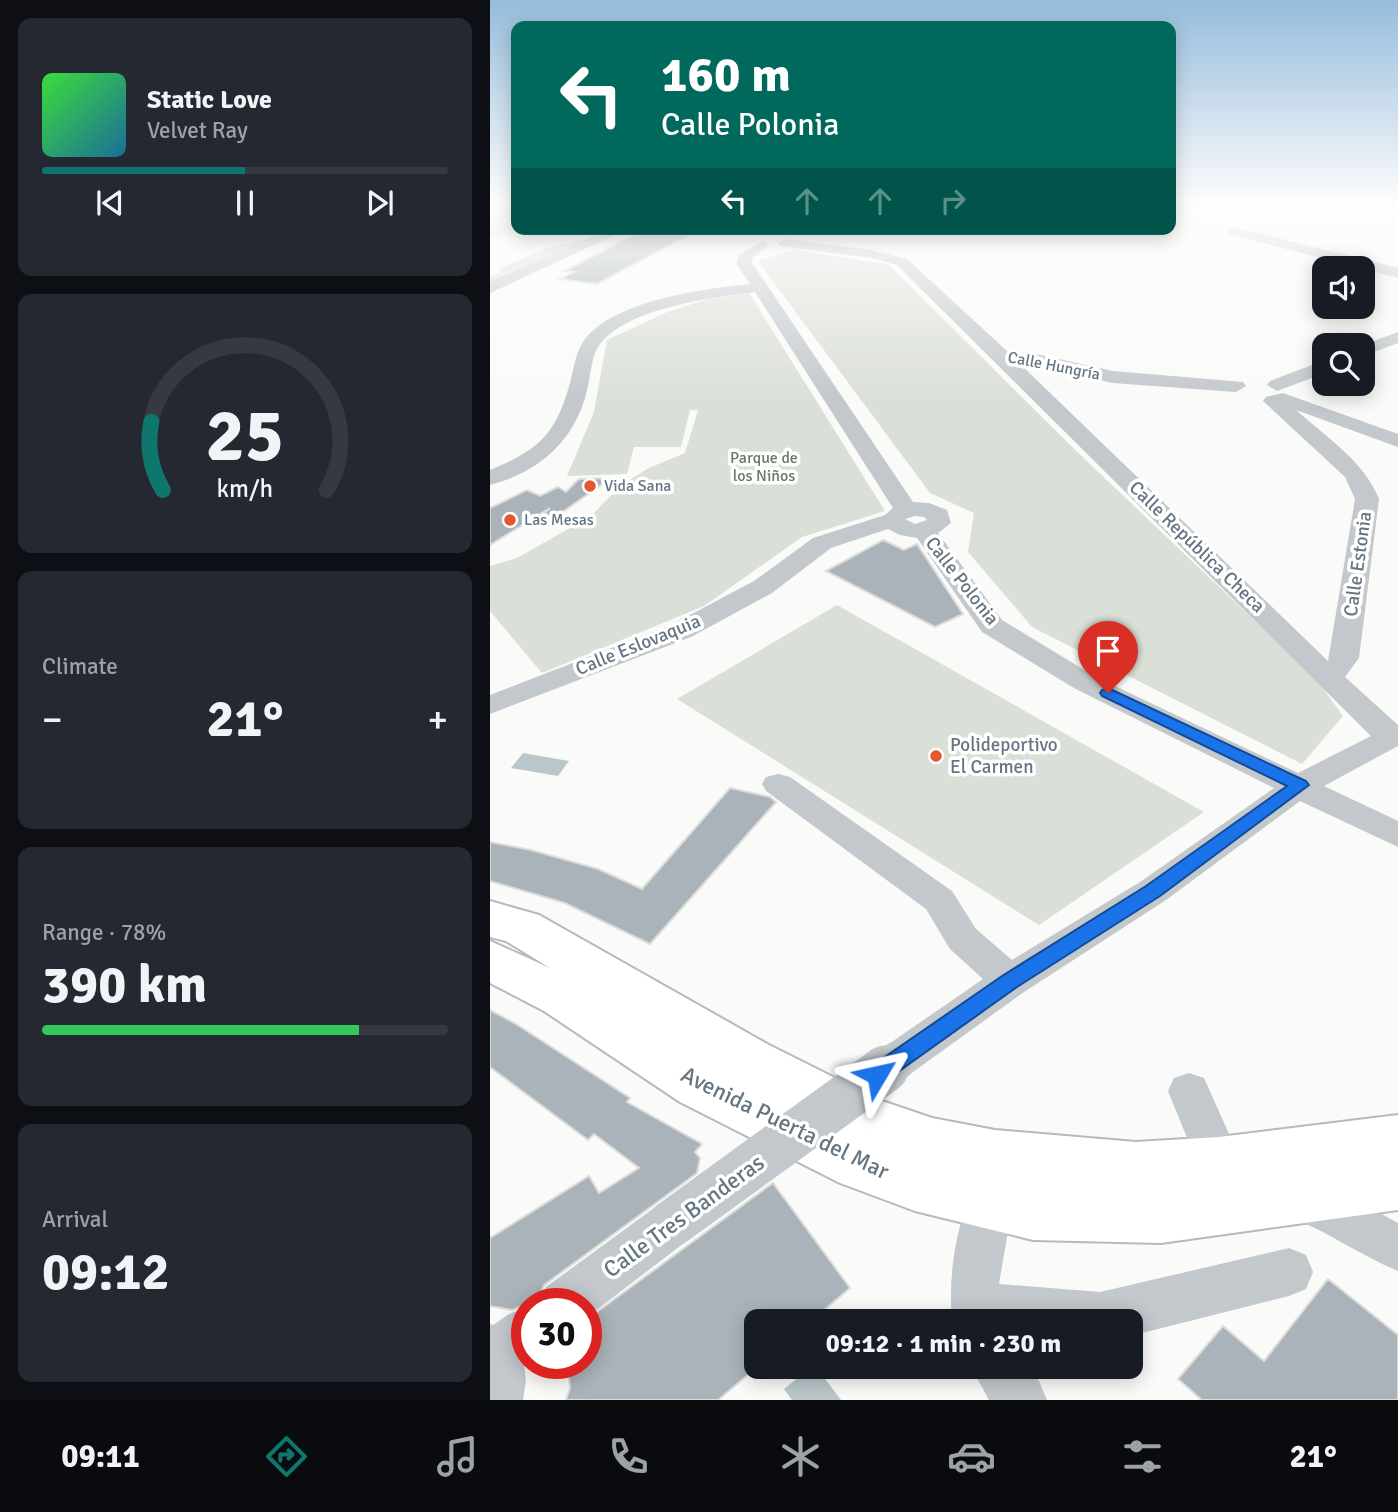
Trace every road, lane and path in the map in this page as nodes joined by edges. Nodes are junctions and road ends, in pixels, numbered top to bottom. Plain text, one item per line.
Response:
1 (529, 268) edge
2 (748, 268) edge
3 (909, 268) edge
4 (1380, 268) edge
5 (1398, 273) edge
6 (760, 287) junction
7 (490, 288) edge
8 (1398, 337) edge
9 (1375, 346) edge
10 (1002, 357) junction
11 (1312, 371) edge
12 (1261, 392) junction
13 (1398, 441) edge
14 (490, 478) edge
15 (907, 520) junction
16 (1330, 678) junction
17 (490, 705) edge
18 (1394, 736) edge
19 (778, 784) dead end
20 (1300, 785) junction
21 (1398, 835) edge
22 (490, 919) edge
23 (490, 960) edge
24 (1010, 981) junction
25 (1189, 1091) dead end
26 (1219, 1163) junction
27 (1394, 1199) edge
28 (990, 1202) junction
29 (1289, 1272) dead end
30 (585, 1288) edge
31 (976, 1309) edge
32 (1141, 1309) edge
33 (1005, 1379) edge
34 (1020, 1400) edge

1 - 7 street
2 - 6 street, Calle Polonia
3 - 10 street, Calle Hungría
4 - 5 street
6 - 14 street
6 - 15 street, Calle Polonia
8 - 9 street
10 - 12 street, Calle Hungría
10 - 16 street, Calle República Checa
11 - 12 street
12 - 13 street
12 - 16 street, Calle Estonia
15 - 17 street, Calle Eslovaquia
15 - 20 street, Calle Polonia
16 - 18 street, Calle República Checa
18 - 20 street, Calle Tres Banderas
19 - 24 street
20 - 21 street, Calle Polonia
20 - 24 street, Calle Tres Banderas
22 - 26 main road, Avenida Puerta del Mar
23 - 28 main road, Avenida Puerta del Mar
24 - 30 street, Calle Tres Banderas, bridge
25 - 26 street
26 - 27 main road, Avenida Puerta del Mar
27 - 28 main road, Avenida Puerta del Mar
28 - 31 street
29 - 32 street
33 - 34 street

